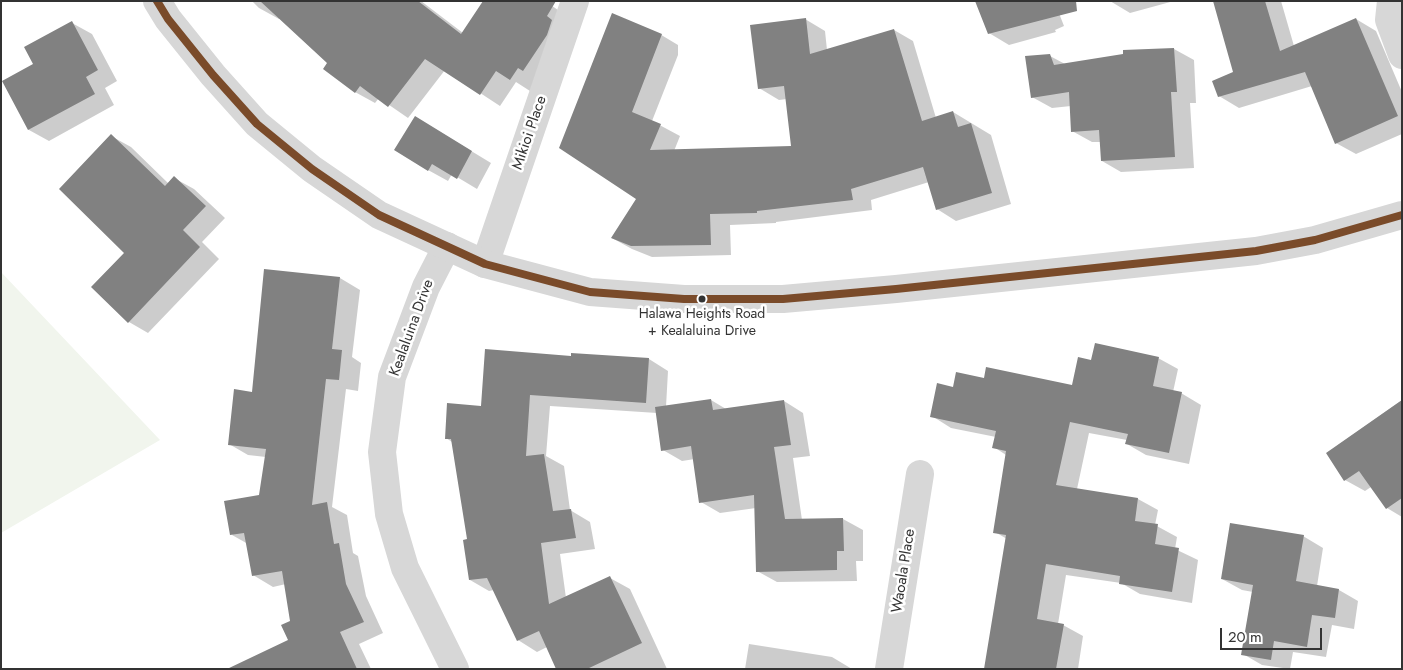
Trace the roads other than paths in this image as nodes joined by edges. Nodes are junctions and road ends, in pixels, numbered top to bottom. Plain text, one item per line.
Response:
1 (157, 1) edge
2 (575, 1) edge
3 (1391, 1) edge
4 (1402, 55) edge
5 (1402, 215) edge
6 (447, 246) junction
7 (485, 264) junction
8 (920, 474) dead end
9 (455, 669) edge
10 (889, 669) edge

1 - 6 street
2 - 7 street, Mikioi Place
3 - 4 street
5 - 7 street
6 - 7 street
6 - 9 street, Kealaluina Drive
8 - 10 street, Waoala Place

